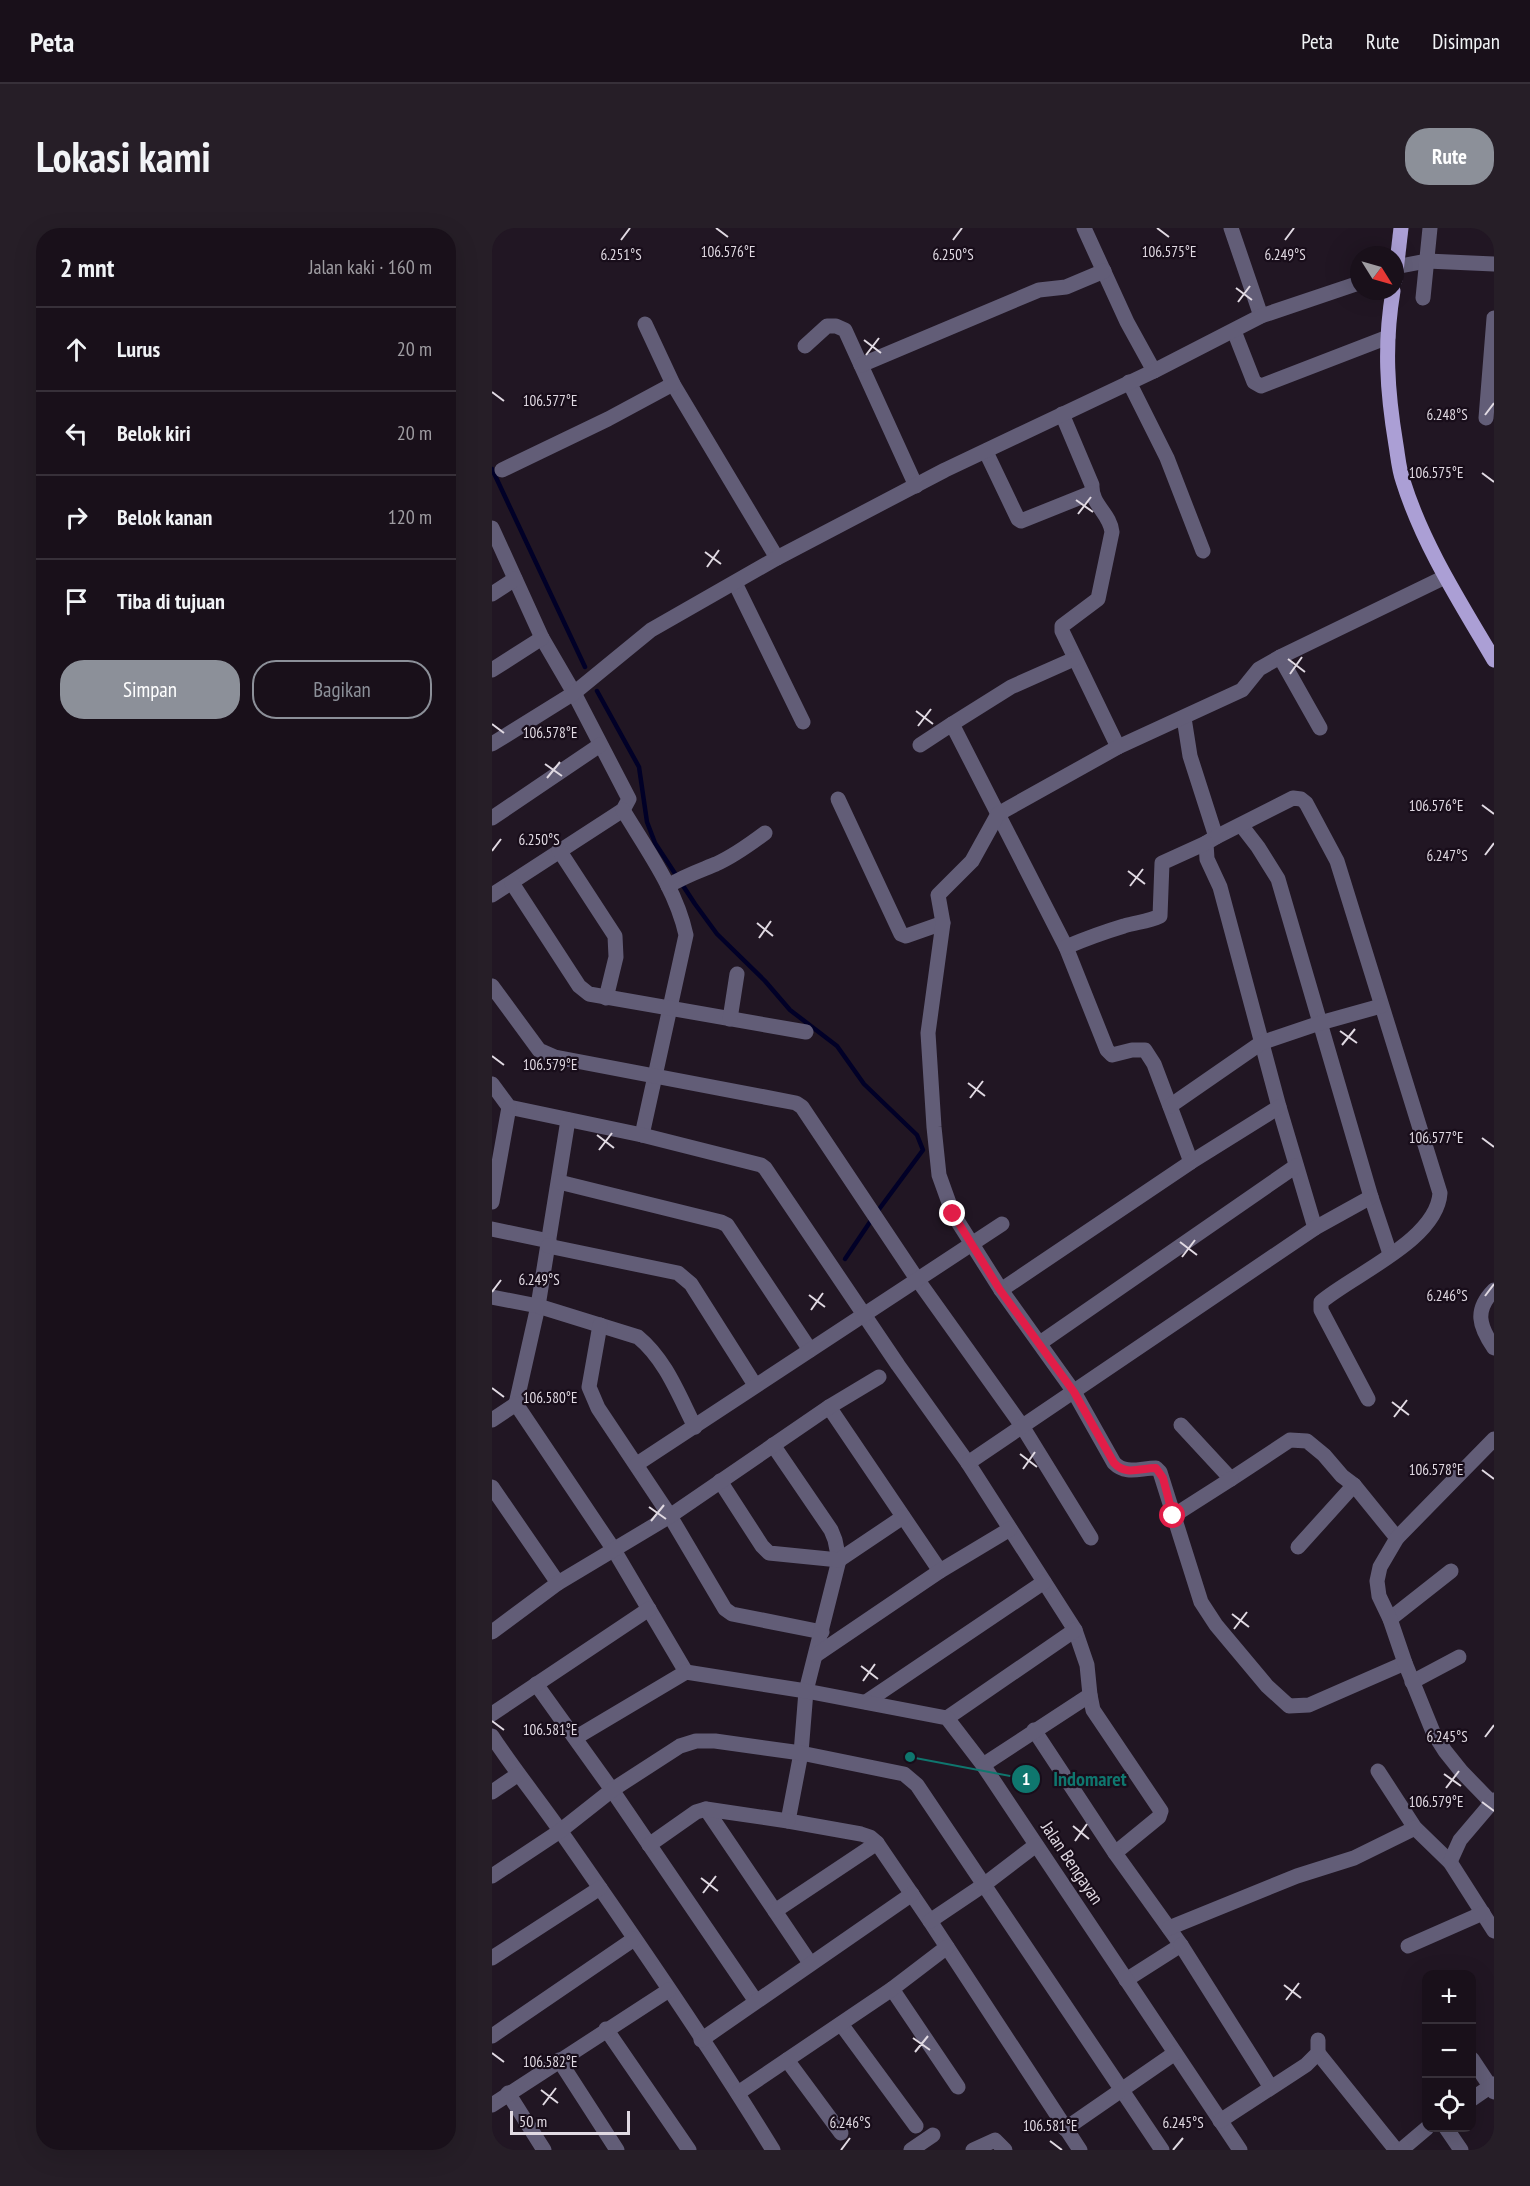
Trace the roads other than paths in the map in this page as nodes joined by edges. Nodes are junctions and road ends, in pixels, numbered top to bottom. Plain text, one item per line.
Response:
1 (1084, 228) edge
2 (1231, 228) edge
3 (1401, 228) edge
4 (1430, 228) edge
5 (1399, 246) edge
6 (1427, 261) junction
7 (1494, 264) edge
8 (1404, 268) edge
9 (1104, 270) junction
10 (1350, 286) edge
11 (1423, 298) dead end
12 (1392, 300) edge
13 (1261, 316) junction
14 (1494, 318) edge
15 (645, 324) dead end
16 (1234, 331) junction
17 (1388, 338) junction
18 (805, 346) dead end
19 (861, 365) junction
20 (1154, 371) junction
21 (1129, 382) junction
22 (673, 384) junction
23 (1062, 414) junction
24 (1486, 418) dead end
25 (986, 452) junction
26 (502, 470) dead end
27 (916, 486) junction
28 (1091, 492) junction
29 (492, 528) edge
30 (1203, 551) dead end
31 (777, 558) junction
32 (1445, 577) junction
33 (515, 579) junction
34 (735, 583) junction
35 (492, 594) edge
36 (542, 638) junction
37 (1280, 657) junction
38 (1074, 659) junction
39 (1494, 660) edge
40 (492, 670) edge
41 (574, 693) junction
42 (1184, 718) junction
43 (803, 722) dead end
44 (952, 724) junction
45 (1320, 728) dead end
46 (492, 744) edge
47 (920, 745) dead end
48 (600, 746) junction
49 (1118, 747) junction
50 (838, 798) dead end
51 (623, 810) junction
52 (998, 814) junction
53 (492, 818) edge
54 (1240, 825) junction
55 (765, 833) dead end
56 (1211, 840) junction
57 (559, 850) junction
58 (512, 882) junction
59 (676, 882) junction
60 (492, 895) edge
61 (943, 923) junction
62 (1066, 946) junction
63 (737, 974) dead end
64 (492, 986) edge
65 (606, 998) junction
66 (1381, 1006) junction
67 (671, 1008) junction
68 (730, 1019) junction
69 (1320, 1023) junction
70 (806, 1032) dead end
71 (1261, 1043) junction
72 (656, 1077) junction
73 (492, 1084) edge
74 (1170, 1106) junction
75 (509, 1107) junction
76 (1279, 1107) junction
77 (568, 1120) junction
78 (642, 1135) junction
79 (1191, 1162) junction
80 (1296, 1166) junction
81 (559, 1182) junction
82 (1371, 1197) junction
83 (492, 1202) edge
84 (1002, 1224) dead end
85 (1315, 1228) junction
86 (492, 1229) edge
87 (549, 1244) junction
88 (972, 1244) junction
89 (1390, 1254) junction
90 (917, 1279) junction
91 (1000, 1290) junction
92 (1494, 1290) edge
93 (492, 1297) edge
94 (538, 1306) junction
95 (865, 1314) junction
96 (600, 1325) junction
97 (1040, 1343) junction
98 (1494, 1348) edge
99 (810, 1350) junction
100 (879, 1377) dead end
101 (755, 1385) junction
102 (1074, 1392) junction
103 (1368, 1399) dead end
104 (516, 1404) junction
105 (829, 1407) junction
106 (492, 1420) edge
107 (1181, 1425) dead end
108 (1022, 1426) junction
109 (695, 1427) junction
110 (1494, 1439) edge
111 (773, 1445) junction
112 (968, 1463) junction
113 (637, 1464) junction
114 (1231, 1479) junction
115 (720, 1481) junction
116 (1354, 1485) junction
117 (492, 1487) edge
118 (670, 1516) junction
119 (1173, 1516) junction
120 (903, 1517) junction
121 (1010, 1529) junction
122 (1091, 1538) dead end
123 (1397, 1538) junction
124 (1298, 1547) dead end
125 (614, 1550) junction
126 (839, 1560) junction
127 (940, 1571) junction
128 (1451, 1571) dead end
129 (1044, 1582) junction
130 (558, 1583) junction
131 (649, 1609) junction
132 (1390, 1618) junction
133 (1075, 1630) junction
134 (492, 1632) edge
135 (822, 1632) junction
136 (816, 1655) junction
137 (1459, 1657) dead end
138 (1405, 1664) junction
139 (687, 1672) junction
140 (1412, 1682) junction
141 (536, 1684) junction
142 (806, 1691) junction
143 (1089, 1695) junction
144 (867, 1702) junction
145 (492, 1714) edge
146 (947, 1718) junction
147 (1034, 1730) junction
148 (492, 1736) edge
149 (575, 1738) junction
150 (801, 1753) junction
151 (983, 1765) junction
152 (1377, 1771) dead end
153 (517, 1775) junction
154 (612, 1790) junction
155 (492, 1792) edge
156 (1493, 1801) edge
157 (706, 1809) junction
158 (788, 1821) junction
159 (1415, 1828) junction
160 (560, 1831) junction
161 (877, 1843) junction
162 (649, 1845) junction
163 (1036, 1845) junction
164 (1115, 1853) junction
165 (1450, 1862) junction
166 (492, 1876) edge
167 (985, 1884) junction
168 (600, 1888) junction
169 (912, 1893) junction
170 (774, 1911) junction
171 (1483, 1913) junction
172 (930, 1921) junction
173 (1169, 1928) junction
174 (1494, 1931) edge
175 (634, 1939) junction
176 (1181, 1945) junction
177 (1408, 1946) dead end
178 (947, 1947) junction
179 (492, 1958) edge
180 (810, 1963) junction
181 (1126, 1980) junction
182 (892, 1989) junction
183 (669, 1990) junction
184 (755, 2000) junction
185 (841, 2024) junction
186 (606, 2029) junction
187 (492, 2036) edge
188 (701, 2040) junction
189 (1174, 2053) junction
190 (559, 2060) junction
191 (787, 2060) junction
192 (1476, 2065) edge
193 (1270, 2086) junction
194 (958, 2087) dead end
195 (1493, 2088) edge
196 (1120, 2090) junction
197 (508, 2093) junction
198 (738, 2093) junction
199 (1476, 2097) edge
200 (492, 2105) edge
201 (1220, 2121) junction
202 (916, 2126) dead end
203 (1065, 2130) junction
204 (1422, 2131) edge
205 (1449, 2132) edge
206 (841, 2133) dead end
207 (933, 2135) dead end
208 (544, 2150) edge
209 (617, 2150) edge
210 (689, 2150) edge
211 (772, 2150) edge
212 (911, 2150) edge
213 (973, 2150) edge
214 (1005, 2150) edge
215 (1080, 2150) edge
216 (1162, 2150) edge
217 (1240, 2150) edge
218 (1399, 2150) edge
219 (1461, 2150) edge

1 - 9 street
2 - 13 street
3 - 5 main road
4 - 6 street
6 - 7 street
6 - 8 street
6 - 11 street
9 - 19 street
9 - 20 street
10 - 13 street
12 - 17 main road
13 - 16 street
14 - 24 street
15 - 22 street
16 - 17 street
16 - 20 street
17 - 32 main road
18 - 19 street
19 - 27 street
20 - 21 street
21 - 23 street
21 - 30 street
22 - 26 street
22 - 31 street
23 - 25 street
23 - 28 street
25 - 27 street
25 - 28 street
27 - 31 street
28 - 38 street
29 - 33 street
31 - 34 street
32 - 37 street
32 - 39 main road
33 - 35 street
33 - 36 street
34 - 41 street
34 - 43 street
36 - 40 street
36 - 41 street
37 - 42 street
37 - 45 street
38 - 44 street
38 - 49 street
41 - 46 street
41 - 48 street
42 - 49 street
42 - 56 street
44 - 47 street
44 - 52 street
48 - 51 street
48 - 53 street
49 - 52 street
50 - 61 street
51 - 57 street
51 - 59 street
52 - 61 street
52 - 62 street
54 - 56 street
54 - 66 street
54 - 69 street
55 - 59 street
56 - 62 street
56 - 71 street
57 - 58 street
57 - 65 street
58 - 60 street
58 - 65 street
59 - 67 street
61 - 88 street
62 - 74 street
63 - 68 street
64 - 72 street
65 - 67 street
66 - 69 street
66 - 89 street
67 - 68 street
67 - 72 street
68 - 70 street
69 - 71 street
69 - 82 street
71 - 74 street
71 - 76 street
72 - 78 street
72 - 90 street
73 - 75 street
74 - 79 street
75 - 77 street
75 - 83 street
76 - 79 street
76 - 80 street
77 - 78 street
77 - 81 street
78 - 95 street
79 - 91 street
80 - 85 street
80 - 97 street
81 - 87 street
81 - 99 street
82 - 85 street
82 - 89 street
84 - 88 street
85 - 102 street
86 - 87 street
87 - 94 street
87 - 101 street
88 - 90 street
88 - 91 street
89 - 103 street
90 - 95 street
90 - 108 street
91 - 97 street
92 - 98 street
93 - 94 street
94 - 96 street
94 - 104 street
95 - 99 street
95 - 112 street
96 - 109 street
96 - 113 street
97 - 102 street
99 - 101 street
100 - 105 street
101 - 109 street
102 - 108 street
102 - 119 street
104 - 106 street
104 - 125 street
105 - 111 street
105 - 120 street
107 - 114 street
108 - 112 street
108 - 122 street
109 - 113 street
110 - 123 street
111 - 115 street
111 - 126 street
112 - 121 street
113 - 118 street
114 - 116 street
114 - 119 street
115 - 118 street
115 - 126 street
116 - 123 street
116 - 124 street
117 - 130 street
118 - 125 street
118 - 135 street
119 - 138 street
120 - 126 street
120 - 127 street
121 - 127 street
121 - 129 street
123 - 132 street
125 - 130 street
125 - 131 street
126 - 135 street
127 - 136 street
128 - 132 street
129 - 133 street
129 - 144 street
130 - 134 street
131 - 139 street
131 - 141 street
132 - 138 street
133 - 143 street
133 - 146 street
135 - 136 street
136 - 142 street
137 - 140 street
138 - 140 street
139 - 142 street
139 - 149 street
140 - 156 street
141 - 145 street
141 - 149 street
142 - 144 street
142 - 150 street
143 - 147 street
143 - 164 street
144 - 146 street
146 - 151 street, Jalan Bengayan
147 - 151 street
147 - 164 street
148 - 153 street
149 - 154 street
150 - 154 street
150 - 158 street
150 - 167 street
151 - 163 street, Jalan Bengayan
152 - 159 street
153 - 155 street
153 - 160 street
154 - 160 street
154 - 162 street
156 - 165 street
157 - 158 street
157 - 162 street
157 - 170 street
158 - 161 street
159 - 165 street
159 - 173 street
160 - 166 street
160 - 168 street
161 - 169 street
161 - 170 street
162 - 184 street
163 - 167 street
163 - 181 street, Jalan Bengayan
164 - 173 street
165 - 171 street
167 - 172 street
167 - 196 street
168 - 175 street
168 - 179 street
169 - 172 street
169 - 180 street
170 - 180 street
171 - 174 street
171 - 177 street
172 - 178 street
173 - 176 street
175 - 183 street
175 - 187 street
176 - 181 street
176 - 193 street
178 - 182 street
178 - 203 street
180 - 184 street
181 - 189 street, Jalan Bengayan
182 - 185 street
182 - 194 street
183 - 186 street
183 - 188 street
184 - 188 street
185 - 191 street
185 - 202 street
186 - 190 street
186 - 210 street
188 - 198 street
189 - 196 street
189 - 201 street, Jalan Bengayan
190 - 197 street
190 - 209 street
191 - 198 street
191 - 206 street
192 - 195 street
193 - 201 street
193 - 218 street
195 - 199 street
196 - 203 street
196 - 216 street
197 - 200 street
197 - 208 street
198 - 211 street
201 - 217 street, Jalan Bengayan
203 - 215 street
204 - 218 street
205 - 219 street
207 - 212 street
213 - 214 street

